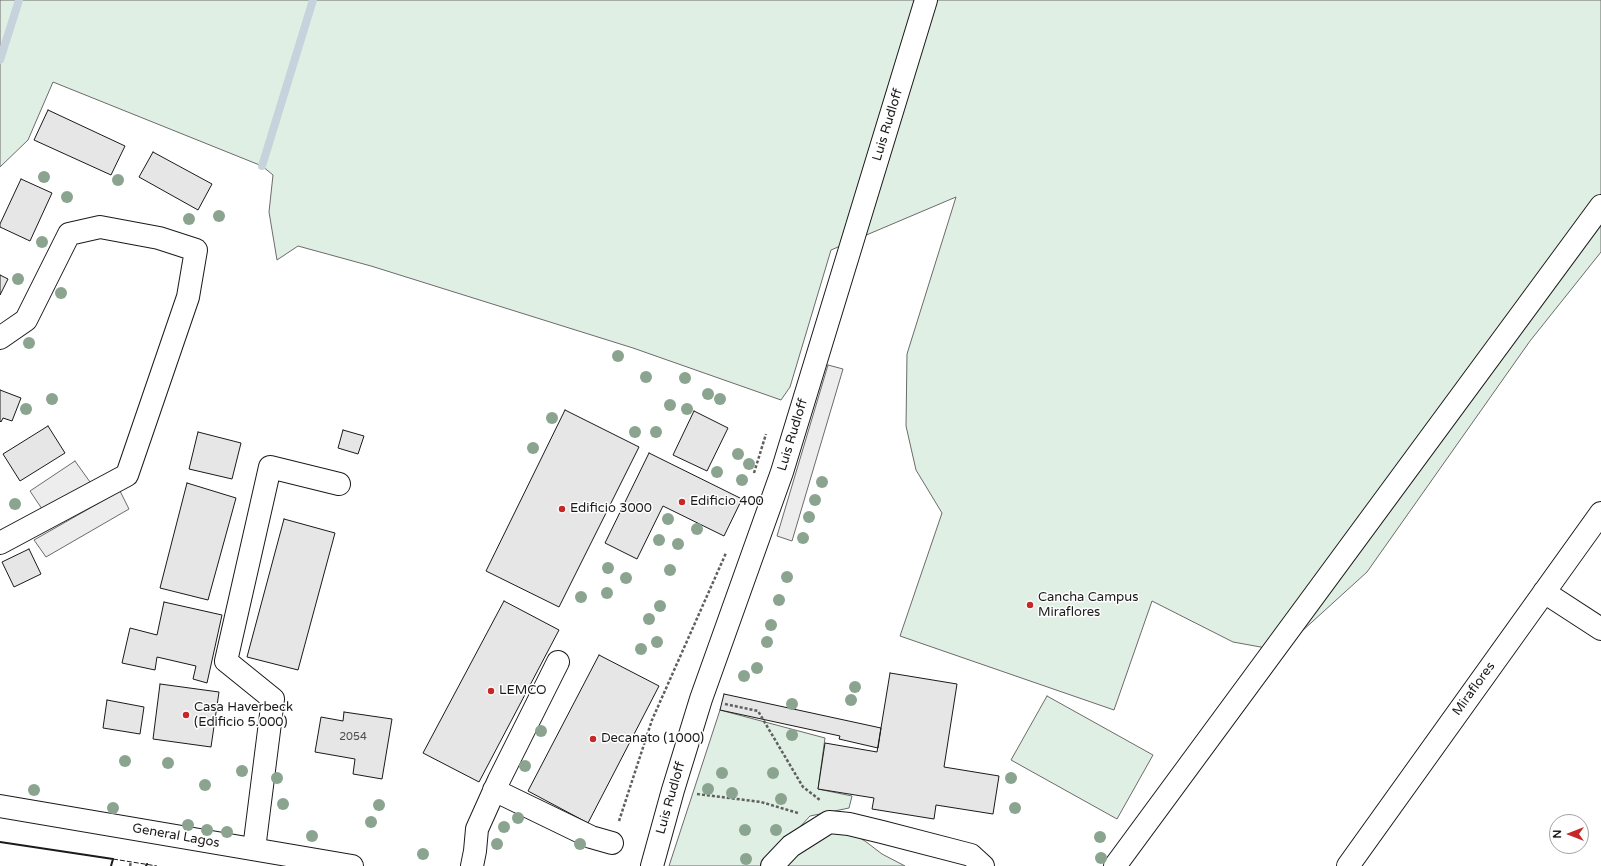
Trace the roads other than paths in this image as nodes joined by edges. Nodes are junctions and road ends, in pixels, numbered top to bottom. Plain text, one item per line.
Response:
1 (926, 0) edge
2 (1601, 206) edge
3 (0, 338) edge
4 (339, 484) dead end
5 (1601, 513) edge
6 (0, 543) edge
7 (1544, 592) junction
8 (1601, 628) edge
9 (558, 662) dead end
10 (494, 790) junction
11 (0, 806) edge
12 (612, 843) road end
13 (254, 849) junction
14 (316, 863) edge
15 (352, 866) edge
16 (472, 866) edge
17 (652, 866) edge
18 (772, 866) edge
19 (984, 866) edge
20 (1115, 866) edge
21 (1348, 866) edge

1 - 17 street, Luis Rudloff
2 - 20 street
3 - 6 street
4 - 13 street
5 - 7 street, Miraflores
7 - 8 street
7 - 21 street, Miraflores
9 - 10 street
10 - 12 street
10 - 16 street
11 - 13 street, General Lagos
13 - 14 street, General Lagos
14 - 15 street, General Lagos
18 - 19 street

